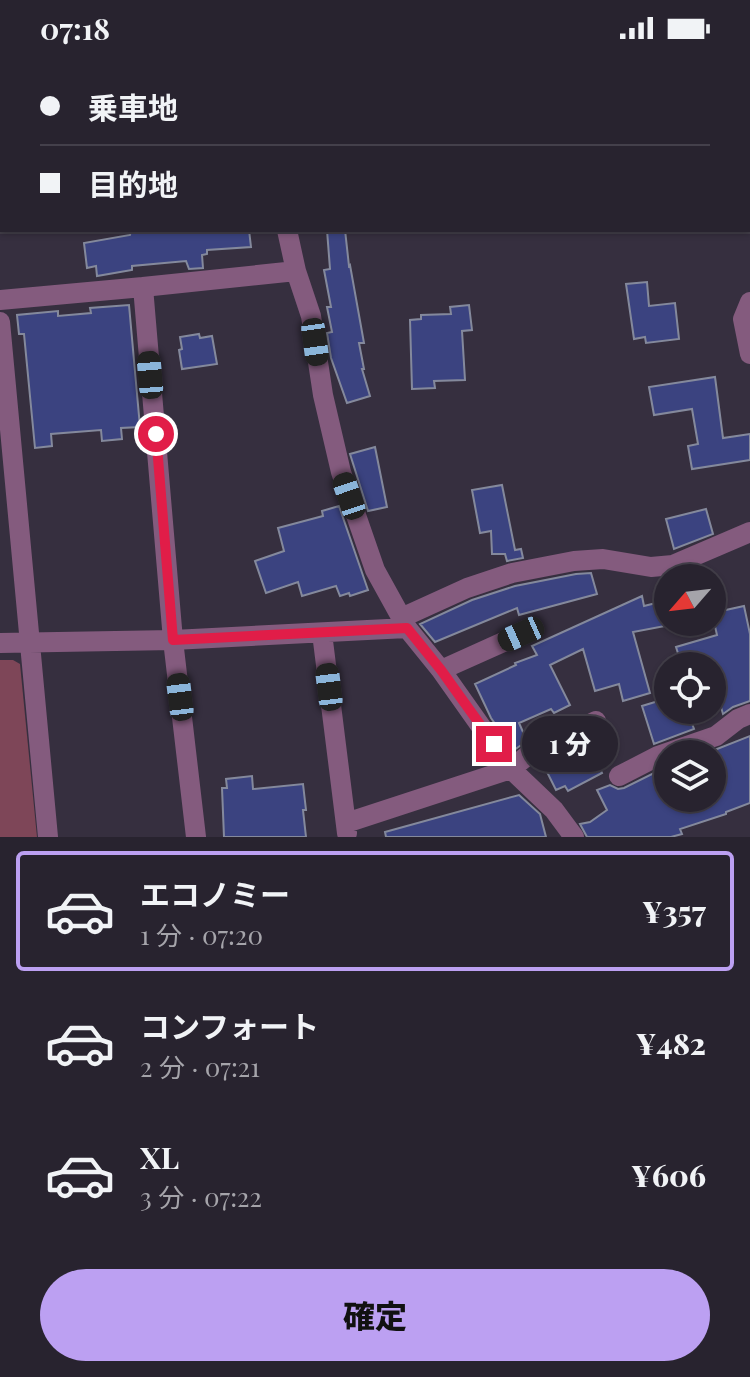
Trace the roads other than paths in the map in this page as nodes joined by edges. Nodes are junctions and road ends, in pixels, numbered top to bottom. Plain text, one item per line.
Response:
1 (287, 232) edge
2 (296, 271) junction
3 (143, 287) junction
4 (0, 300) edge
5 (750, 302) edge
6 (0, 322) edge
7 (750, 354) edge
8 (750, 532) edge
9 (404, 623) junction
10 (322, 633) junction
11 (521, 634) dead end
12 (173, 640) junction
13 (0, 643) edge
14 (29, 644) junction
15 (441, 670) junction
16 (750, 714) edge
17 (596, 721) dead end
18 (511, 769) junction
19 (619, 776) dead end
20 (347, 830) edge
21 (48, 837) edge
22 (196, 837) edge
23 (574, 837) edge

1 - 2 street
2 - 3 street
2 - 9 street
3 - 4 street
3 - 12 street
5 - 7 street
6 - 14 street
8 - 9 street
9 - 10 street
9 - 15 street
10 - 12 street
10 - 20 street
11 - 15 street
12 - 14 street
12 - 22 street
13 - 14 street
14 - 21 street
15 - 18 street
16 - 19 street
17 - 18 street
18 - 20 street
18 - 23 street

